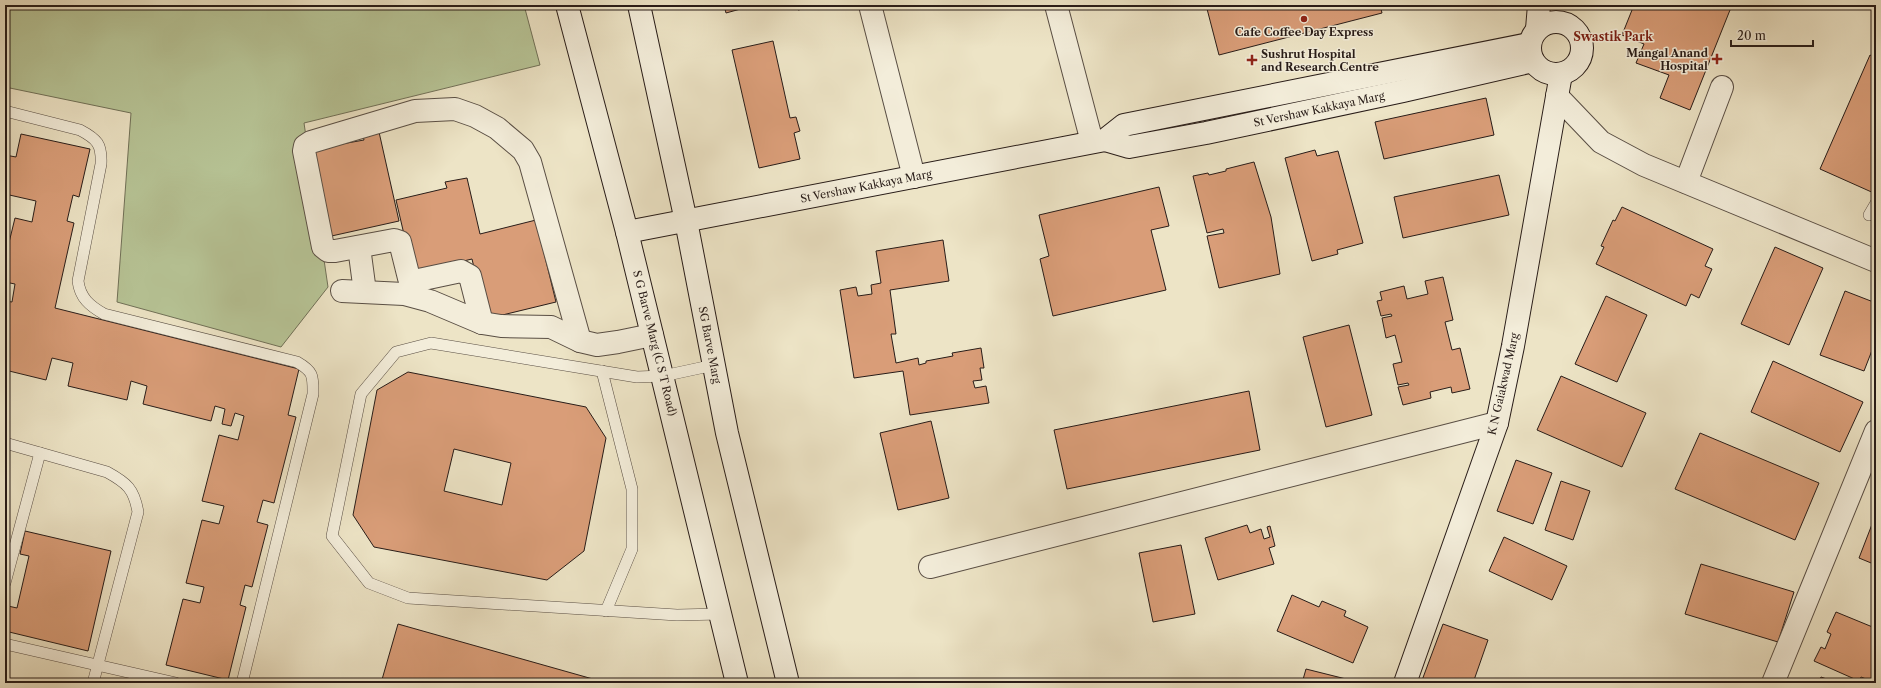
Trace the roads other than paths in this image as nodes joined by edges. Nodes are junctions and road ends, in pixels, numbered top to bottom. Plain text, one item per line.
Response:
1 (567, 5) edge
2 (640, 5) edge
3 (870, 5) edge
4 (1056, 5) edge
5 (1538, 5) edge
6 (1568, 15) edge
7 (1533, 45) junction
8 (1397, 69) junction
9 (1561, 74) junction
10 (1722, 87) dead end
11 (1403, 91) junction
12 (1557, 96) junction
13 (1200, 110) junction
14 (5, 111) edge
15 (1206, 133) junction
16 (1098, 141) junction
17 (914, 177) junction
18 (1686, 182) junction
19 (1876, 203) edge
20 (1869, 215) dead end
21 (686, 221) junction
22 (627, 232) junction
23 (359, 247) junction
24 (1876, 261) edge
25 (421, 290) junction
26 (342, 291) dead end
27 (365, 292) junction
28 (482, 323) junction
29 (652, 334) junction
30 (580, 341) junction
31 (714, 365) junction
32 (602, 371) junction
33 (663, 376) junction
34 (1497, 423) junction
35 (1876, 431) edge
36 (5, 443) edge
37 (40, 453) junction
38 (930, 567) dead end
39 (5, 583) edge
40 (606, 611) junction
41 (720, 614) junction
42 (5, 644) edge
43 (98, 664) junction
44 (93, 683) edge
45 (176, 683) edge
46 (242, 683) edge
47 (737, 683) edge
48 (788, 683) edge
49 (1405, 683) edge
50 (1773, 683) edge

1 - 22 street, S G Barve Marg (C S T Road)
2 - 21 street, SG Barve Marg
3 - 17 street
4 - 16 street
5 - 7 street
6 - 7 street
6 - 9 street
7 - 8 street, St Vershaw Kakkaya Marg
7 - 9 street
7 - 11 street, St Vershaw Kakkaya Marg
8 - 11 street
8 - 13 street, St Vershaw Kakkaya Marg
9 - 12 street, K N Gaiakwad Marg
10 - 18 street
11 - 15 street, St Vershaw Kakkaya Marg
12 - 18 street
12 - 34 street, K N Gaiakwad Marg
13 - 15 street
13 - 16 street, St Vershaw Kakkaya Marg
14 - 46 lane
15 - 16 street, St Vershaw Kakkaya Marg
16 - 17 street, St Vershaw Kakkaya Marg
17 - 21 street, St Vershaw Kakkaya Marg
18 - 24 street
19 - 20 lane
21 - 22 street, St Vershaw Kakkaya Marg
21 - 31 street, SG Barve Marg
22 - 29 street, S G Barve Marg (C S T Road)
23 - 25 street
23 - 27 street
23 - 30 street
25 - 27 street
25 - 28 street
25 - 28 street
26 - 27 street
28 - 30 street
29 - 30 street
29 - 33 street, S G Barve Marg (C S T Road)
31 - 33 lane
31 - 48 street, SG Barve Marg
32 - 33 lane
32 - 40 lane
32 - 40 lane
33 - 41 street, S G Barve Marg (C S T Road)
34 - 38 street
34 - 49 street, K N Gaiakwad Marg
35 - 50 street
36 - 37 lane
37 - 39 lane
37 - 43 lane
40 - 41 lane
41 - 47 street, S G Barve Marg (C S T Road)
42 - 43 lane
43 - 44 lane
43 - 45 lane

